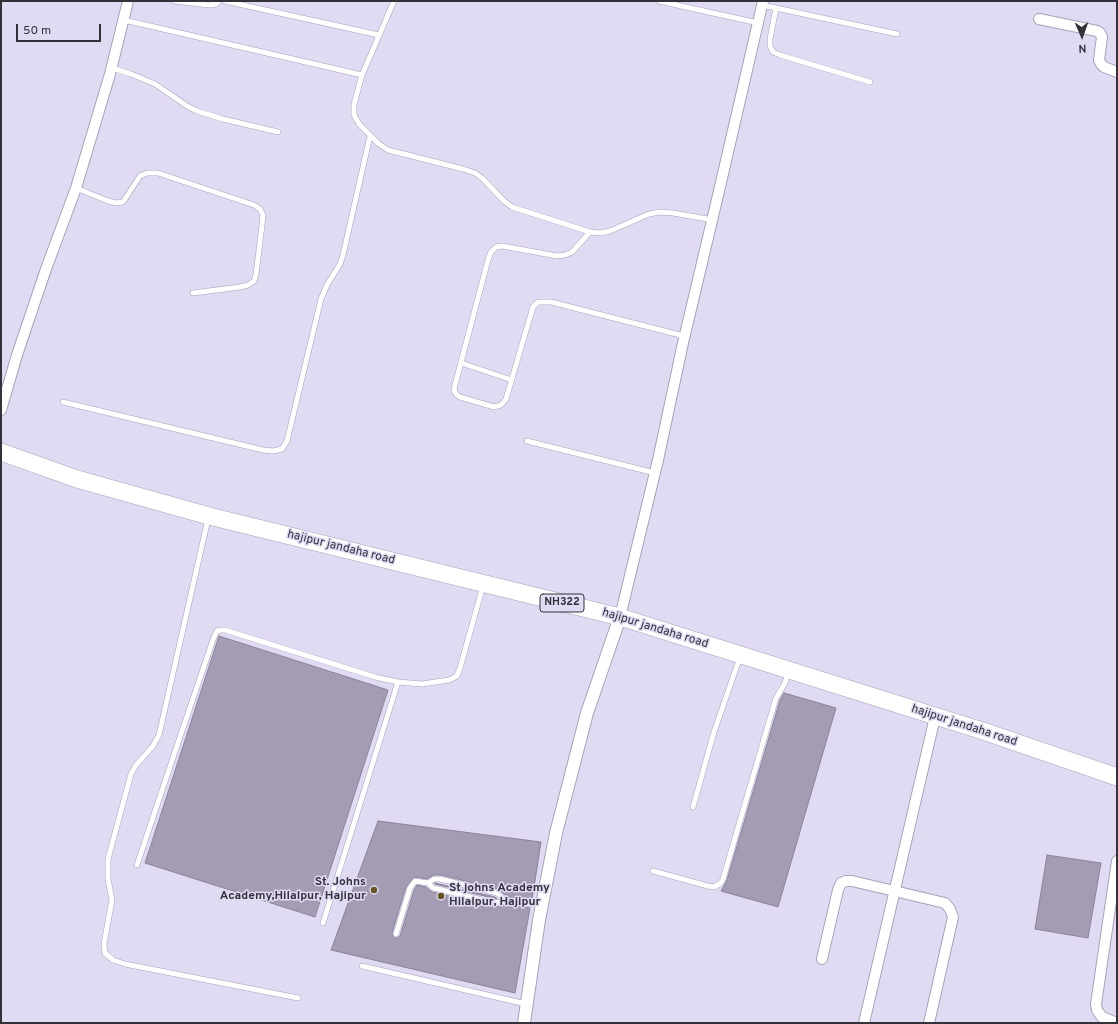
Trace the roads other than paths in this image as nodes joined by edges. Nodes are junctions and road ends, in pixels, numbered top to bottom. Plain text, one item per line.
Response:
1 (128, 1) edge
2 (174, 1) edge
3 (219, 1) edge
4 (225, 1) edge
5 (394, 1) edge
6 (659, 1) edge
7 (763, 3) edge
8 (776, 8) junction
9 (1039, 19) dead end
10 (124, 20) junction
11 (758, 23) junction
12 (897, 34) dead end
13 (379, 35) junction
14 (112, 68) junction
15 (1117, 72) edge
16 (362, 75) junction
17 (870, 82) dead end
18 (278, 132) dead end
19 (370, 136) junction
20 (76, 188) junction
21 (712, 220) junction
22 (590, 232) junction
23 (193, 293) dead end
24 (684, 336) junction
25 (461, 363) junction
26 (512, 380) junction
27 (63, 402) dead end
28 (1, 410) edge
29 (527, 441) dead end
30 (1, 452) edge
31 (655, 473) junction
32 (209, 516) junction
33 (484, 584) junction
34 (620, 617) junction
35 (741, 654) junction
36 (789, 670) junction
37 (398, 682) junction
38 (935, 717) junction
39 (1117, 777) edge
40 (693, 807) dead end
41 (1117, 861) edge
42 (137, 865) dead end
43 (653, 871) dead end
44 (428, 883) junction
45 (894, 891) junction
46 (506, 901) junction
47 (542, 906) junction
48 (324, 923) dead end
49 (396, 934) dead end
50 (822, 959) dead end
51 (362, 966) dead end
52 (298, 998) dead end
53 (526, 1004) junction
54 (524, 1023) edge
55 (864, 1023) edge
56 (929, 1023) edge
57 (1117, 1023) edge

1 - 10 street
2 - 3 lane
4 - 13 lane
5 - 13 lane
6 - 11 lane
7 - 8 lane
7 - 11 street
8 - 12 lane
8 - 17 lane
9 - 15 street
10 - 14 street
10 - 16 lane
11 - 21 street
13 - 16 lane
14 - 18 lane
14 - 20 street
16 - 19 lane
19 - 22 lane
19 - 27 lane
20 - 23 lane
20 - 28 street
21 - 22 lane
21 - 24 street
22 - 25 lane
24 - 26 lane
24 - 31 street
25 - 26 lane
25 - 26 lane
29 - 31 lane
30 - 32 highway, hajipur jandaha road / NH322
31 - 34 street
32 - 33 highway, hajipur jandaha road / NH322
32 - 52 lane
33 - 34 highway, hajipur jandaha road / NH322
33 - 37 lane
34 - 35 highway, hajipur jandaha road / NH322
34 - 47 street
35 - 36 highway, hajipur jandaha road / NH322
35 - 40 lane
36 - 38 highway, hajipur jandaha road / NH322
36 - 43 lane
37 - 42 lane
37 - 48 lane
38 - 39 highway, hajipur jandaha road / NH322
38 - 45 street
41 - 57 street
44 - 46 lane
44 - 46 lane
44 - 49 lane
45 - 50 street
45 - 55 street
45 - 56 street
46 - 47 lane
47 - 53 street
51 - 53 lane
53 - 54 street

